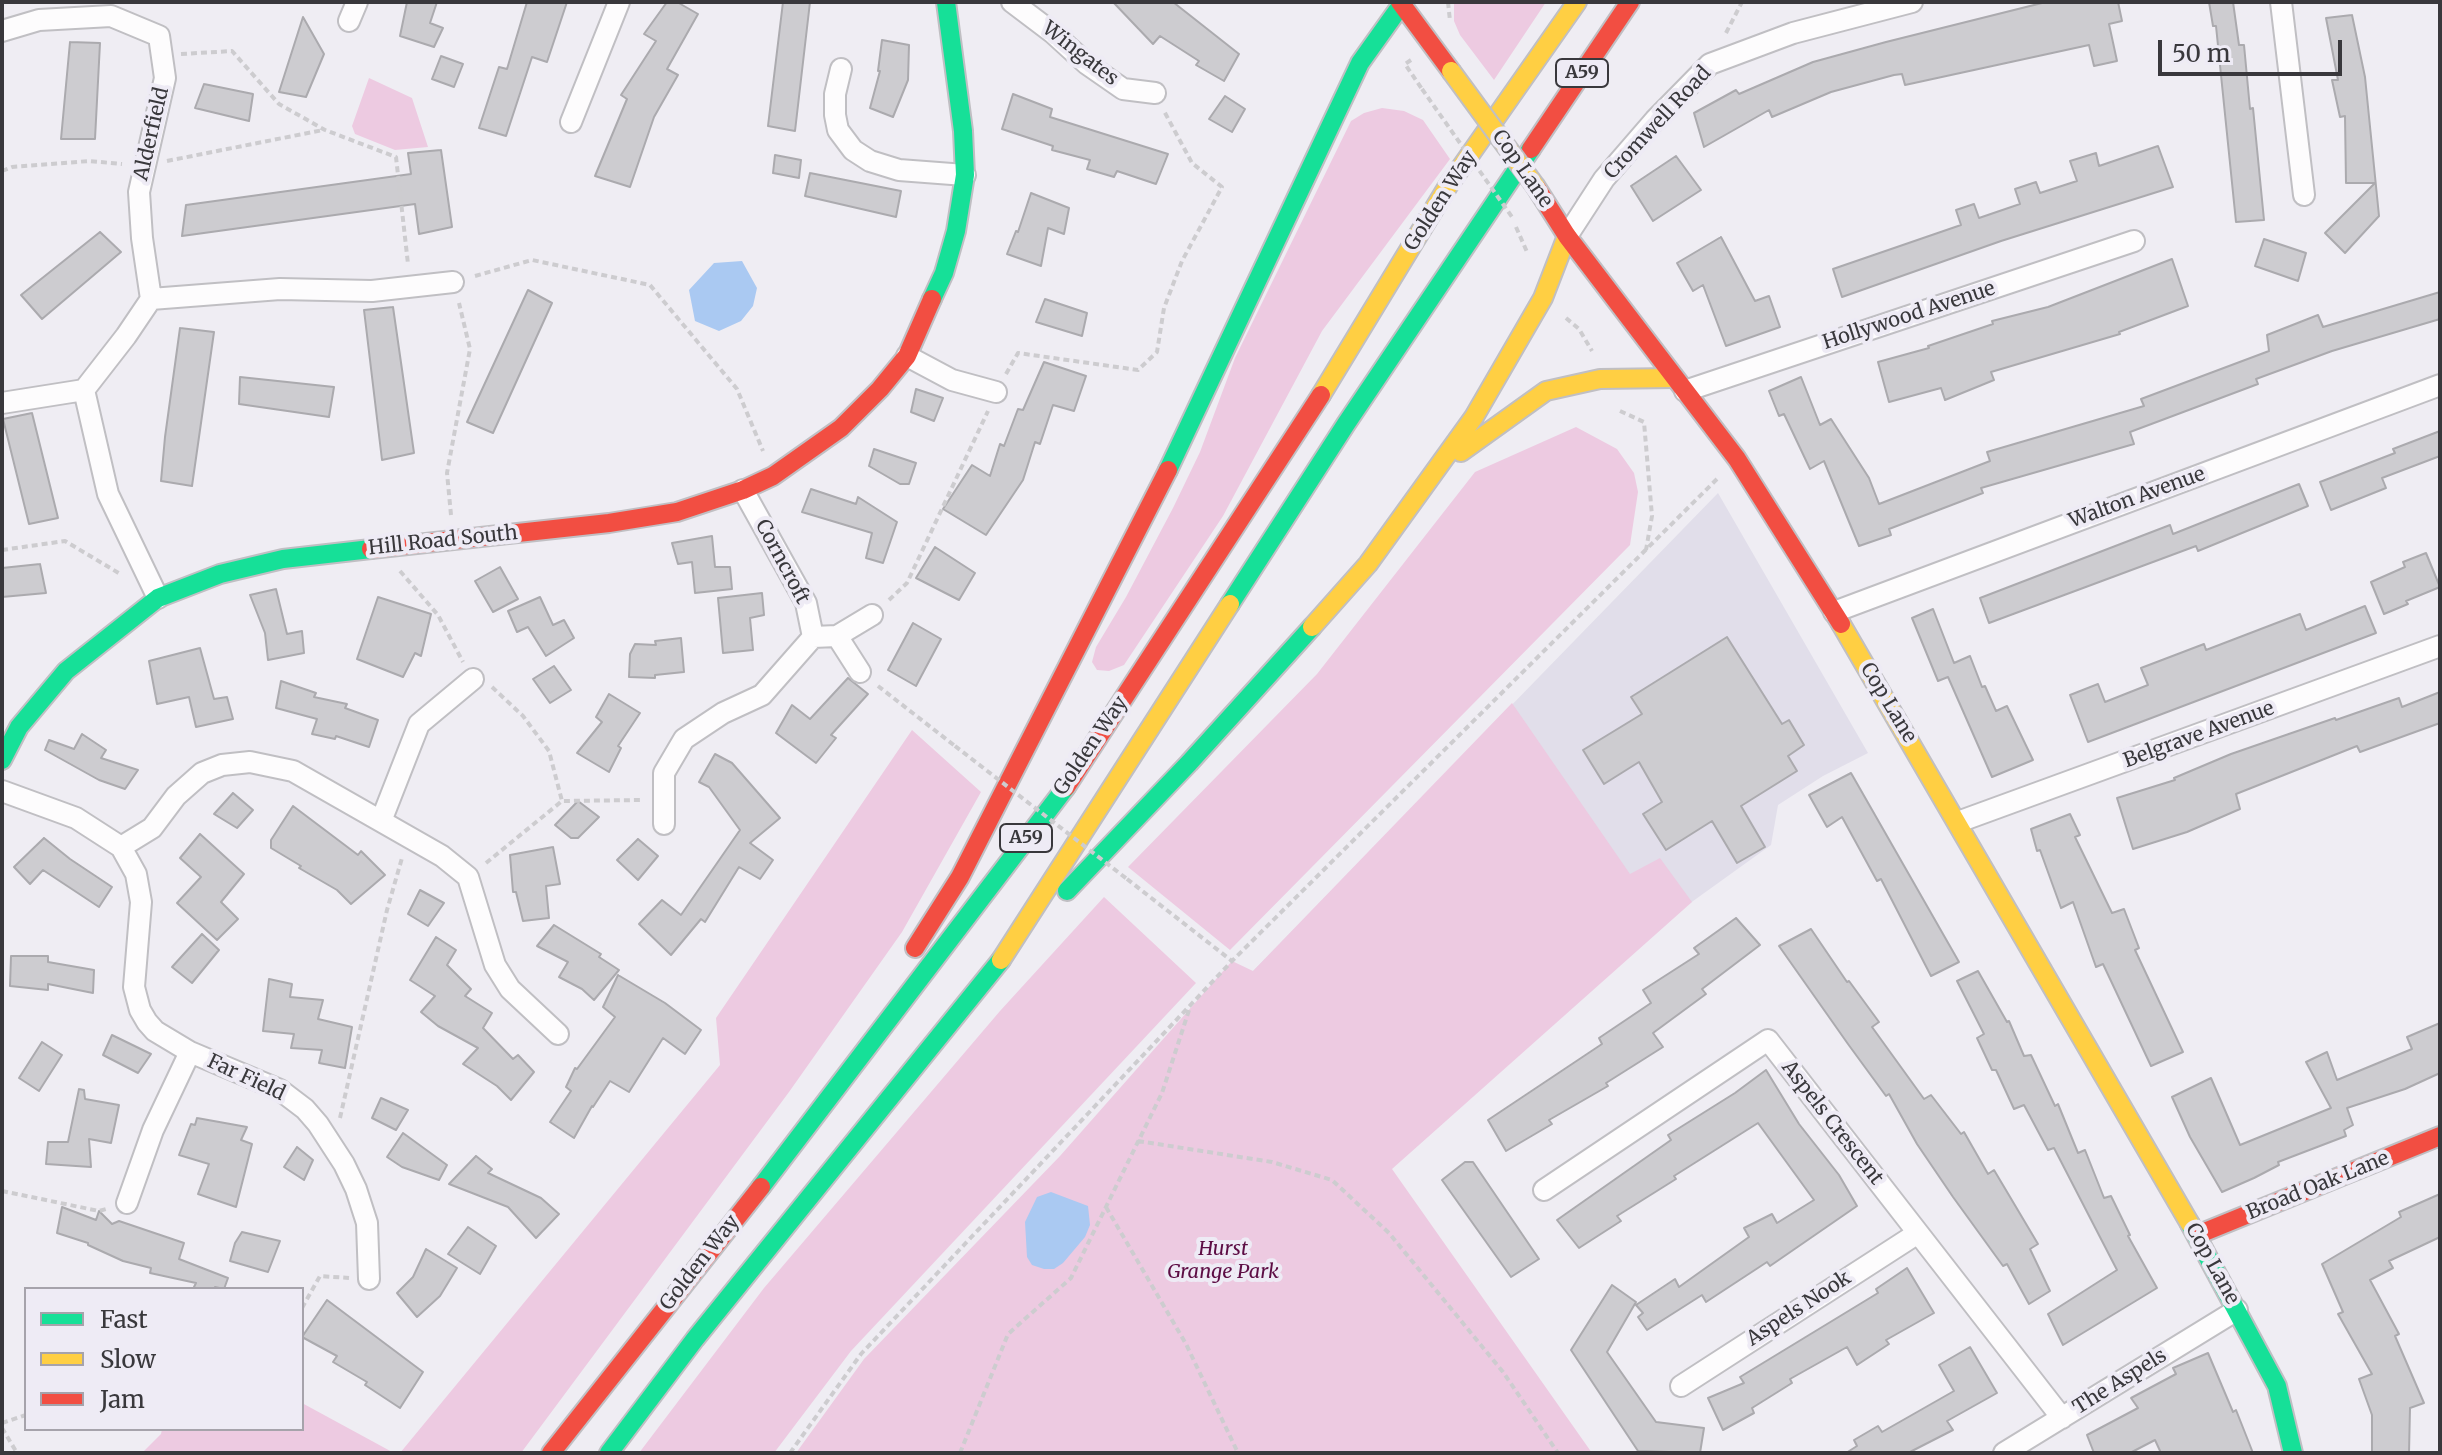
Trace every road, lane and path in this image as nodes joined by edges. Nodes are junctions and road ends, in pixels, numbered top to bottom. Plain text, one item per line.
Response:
1 (619, 2) edge
2 (946, 2) edge
3 (1012, 2) edge
4 (1577, 2) edge
5 (1630, 2) edge
6 (1912, 2) edge
7 (2281, 2) edge
8 (1402, 3) edge
9 (2, 31) edge
10 (162, 55) junction
11 (841, 69) dead end
12 (1422, 89) dead end
13 (1155, 93) joint
14 (571, 122) dead end
15 (325, 130) junction
16 (146, 165) junction
17 (2, 171) edge
18 (965, 175) junction
19 (2304, 195) dead end
20 (1512, 217) dead end
21 (1567, 236) junction
22 (2134, 241) dead end
23 (453, 282) junction
24 (411, 287) junction
25 (1543, 298) junction
26 (151, 299) junction
27 (907, 356) junction
28 (1600, 379) junction
29 (1679, 384) junction
30 (2440, 385) edge
31 (84, 390) junction
32 (996, 392) junction
33 (2, 403) edge
34 (1617, 410) dead end
35 (1737, 459) junction
36 (1435, 472) junction
37 (773, 476) junction
38 (743, 490) junction
39 (454, 540) junction
40 (379, 547) junction
41 (2, 550) edge
42 (1645, 552) junction
43 (158, 598) junction
44 (1834, 612) junction
45 (872, 615) joint
46 (837, 636) junction
47 (813, 637) junction
48 (2440, 646) edge
49 (860, 672) joint
50 (473, 679) junction
51 (2, 760) edge
52 (2, 791) edge
53 (663, 799) junction
54 (562, 801) junction
55 (381, 821) junction
56 (1958, 822) junction
57 (664, 824) dead end
58 (408, 837) junction
59 (121, 847) junction
60 (468, 877) junction
61 (1005, 955) junction
62 (909, 957) dead end
63 (1232, 961) junction
64 (892, 984) dead end
65 (1191, 1004) junction
66 (558, 1034) dead end
67 (190, 1052) junction
68 (2440, 1136) edge
69 (1138, 1141) junction
70 (333, 1147) junction
71 (774, 1170) junction
72 (1544, 1190) dead end
73 (2, 1191) edge
74 (127, 1203) joint
75 (1106, 1207) junction
76 (1918, 1233) junction
77 (2197, 1235) junction
78 (369, 1279) joint
79 (304, 1304) edge
80 (2237, 1310) junction
81 (1681, 1386) dead end
82 (24, 1416) edge
83 (2062, 1418) junction
84 (2, 1425) edge
85 (17, 1453) edge
86 (551, 1453) edge
87 (609, 1453) edge
88 (790, 1453) edge
89 (960, 1453) edge
90 (1238, 1453) edge
91 (1558, 1453) edge
92 (2004, 1453) edge
93 (2293, 1453) edge

1 - 14 street
2 - 18 main road, Hill Road South
3 - 13 street, Wingates
4 - 71 main road, Golden Way / A59
5 - 61 main road, Golden Way / A59
6 - 21 street, Cromwell Road
7 - 19 street
8 - 21 main road, Cop Lane, bridge
8 - 62 main road
9 - 10 street
10 - 15 path
10 - 16 street, Alderfield
11 - 18 street
12 - 20 path, bridge
13 - 32 path
15 - 16 path
15 - 24 path
16 - 17 path
16 - 26 street, Alderfield
18 - 27 main road, Hill Road South
21 - 25 main road
21 - 29 main road, Cop Lane
22 - 29 street, Hollywood Avenue
23 - 24 street
23 - 37 path
23 - 39 path
24 - 26 street
25 - 28 path
25 - 36 main road
26 - 31 street
27 - 32 street
27 - 37 main road, Hill Road South
28 - 29 main road
28 - 36 main road
29 - 35 main road, Cop Lane
30 - 44 street, Walton Avenue
31 - 33 street
31 - 43 street
32 - 45 path
34 - 42 path
35 - 42 path
35 - 44 main road, Cop Lane
36 - 61 main road
37 - 38 main road, Hill Road South
38 - 39 main road, Hill Road South
38 - 47 street, Corncroft
39 - 40 main road, Hill Road South
40 - 43 main road, Hill Road South
40 - 50 path
41 - 43 path
42 - 63 path
43 - 51 main road, Hill Road South
44 - 56 main road, Cop Lane
45 - 46 street
46 - 47 street
46 - 49 street
47 - 53 street
48 - 56 street, Belgrave Avenue
49 - 63 path, bridge
50 - 54 path
50 - 55 street
52 - 59 street
53 - 54 path
53 - 57 street
54 - 60 path
55 - 58 street
55 - 59 street
56 - 77 main road, Cop Lane
58 - 60 street
58 - 70 path
59 - 67 street, Far Field
60 - 66 street
61 - 87 main road, Golden Way / A59
63 - 65 path
64 - 71 main road
65 - 69 path
65 - 88 path
67 - 70 street, Far Field
67 - 74 street, Far Field
68 - 77 main road, Broad Oak Lane
69 - 75 path
69 - 91 path
70 - 78 street, Far Field
71 - 86 main road, Golden Way / A59
72 - 76 street, Aspels Crescent
73 - 74 path
75 - 89 path
75 - 90 path
76 - 81 street, Aspels Nook
76 - 83 street, Aspels Crescent
77 - 80 main road, Cop Lane
78 - 79 path
80 - 83 street, The Aspels
80 - 93 main road, Cop Lane
82 - 84 path
83 - 92 street, The Aspels
84 - 85 path

